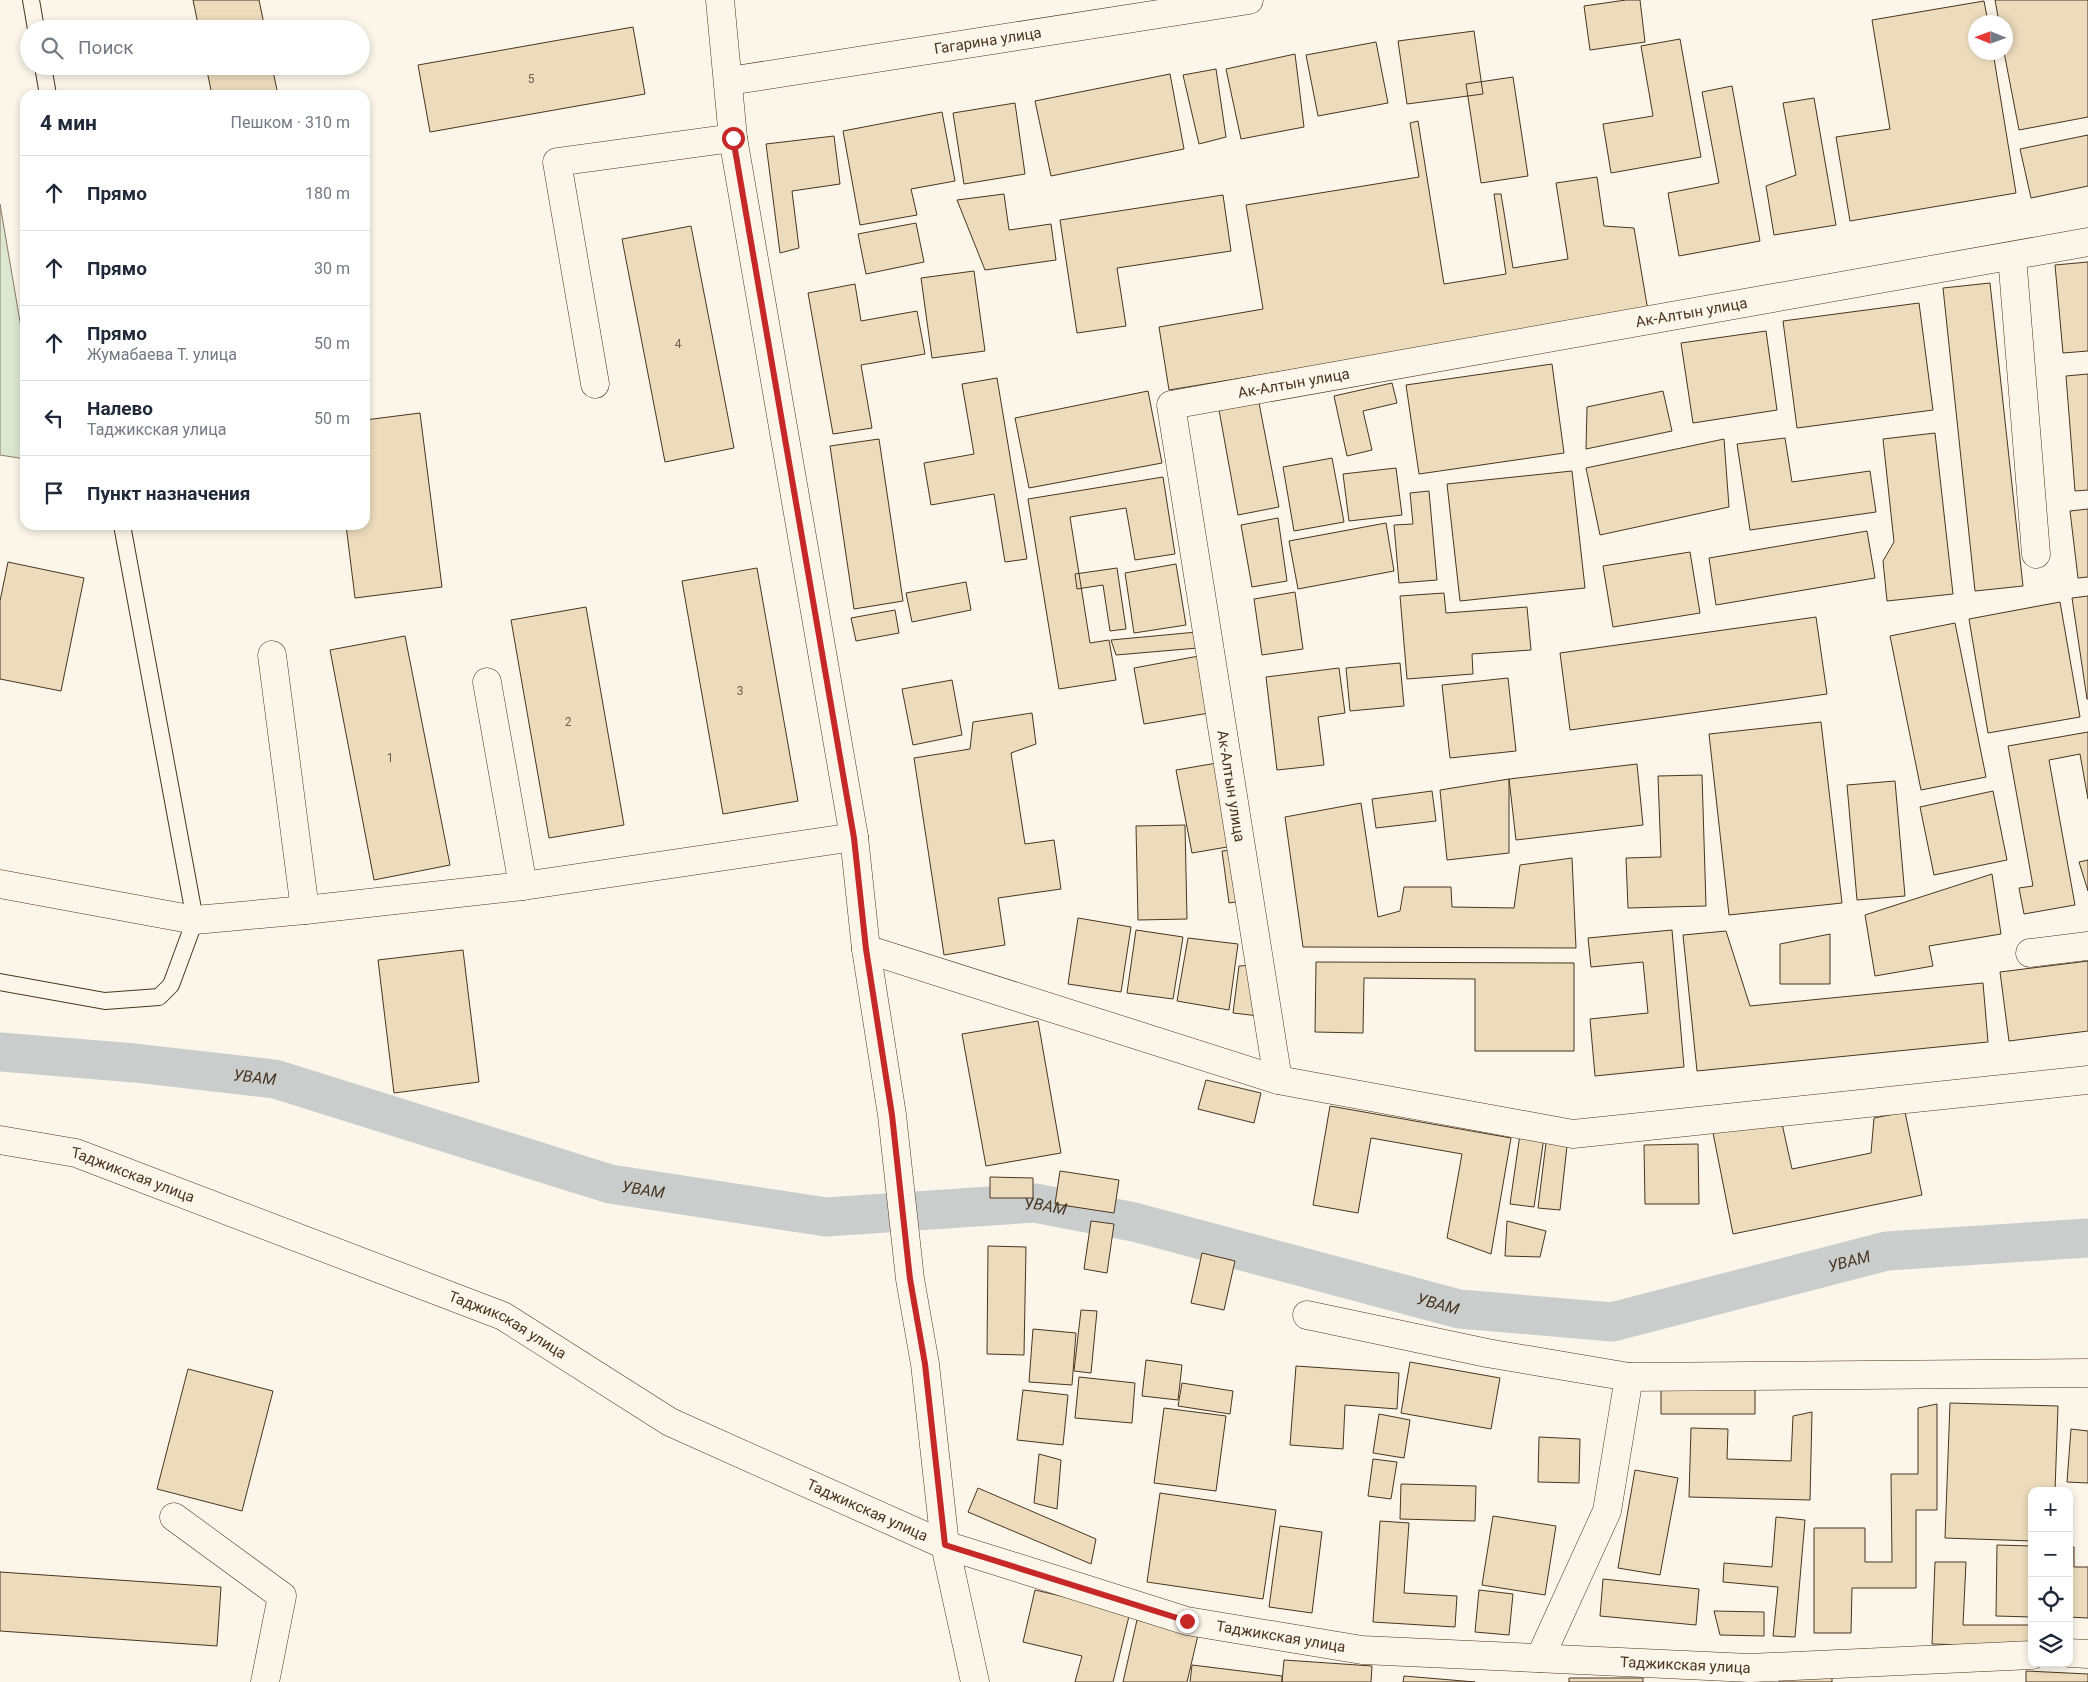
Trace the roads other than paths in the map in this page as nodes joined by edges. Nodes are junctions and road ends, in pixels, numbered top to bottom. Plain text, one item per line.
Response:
1 (31, 0) edge
2 (720, 0) edge
3 (1249, 0) edge
4 (34, 20) edge
5 (44, 75) edge
6 (729, 81) junction
7 (47, 90) edge
8 (733, 138) junction
9 (2088, 242) edge
10 (2012, 256) junction
11 (595, 384) dead end
12 (123, 530) edge
13 (2036, 554) dead end
14 (272, 655) dead end
15 (487, 682) dead end
16 (854, 838) junction
17 (0, 884) edge
18 (523, 886) junction
19 (305, 910) junction
20 (195, 920) junction
21 (2088, 946) edge
22 (866, 949) junction
23 (2030, 953) dead end
24 (0, 982) edge
25 (1278, 1080) junction
26 (2088, 1080) edge
27 (0, 1140) edge
28 (1307, 1315) dead end
29 (2088, 1373) edge
30 (1629, 1377) junction
31 (174, 1517) dead end
32 (945, 1545) junction
33 (2073, 1654) edge
34 (2088, 1654) edge
35 (2028, 1655) edge
36 (1540, 1658) junction
37 (1750, 1675) edge
38 (265, 1682) edge
39 (975, 1682) edge

1 - 4 lane
2 - 6 street
3 - 6 street, Гагарина улица
5 - 7 lane
6 - 8 street
8 - 11 street
8 - 16 street
9 - 10 street, Ак-Алтын улица
10 - 13 street
10 - 25 street, Ак-Алтын улица
12 - 20 lane
14 - 19 street
15 - 18 street
16 - 18 street
16 - 22 street
17 - 20 street
18 - 19 street
19 - 20 street
20 - 24 lane
21 - 23 street
22 - 25 street
22 - 32 street
25 - 26 street
27 - 32 street, Таджикская улица
28 - 30 street
29 - 30 street
30 - 36 street
31 - 38 street
32 - 36 street, Таджикская улица
32 - 39 street
33 - 34 street
35 - 37 street, Таджикская улица
36 - 37 street, Таджикская улица

